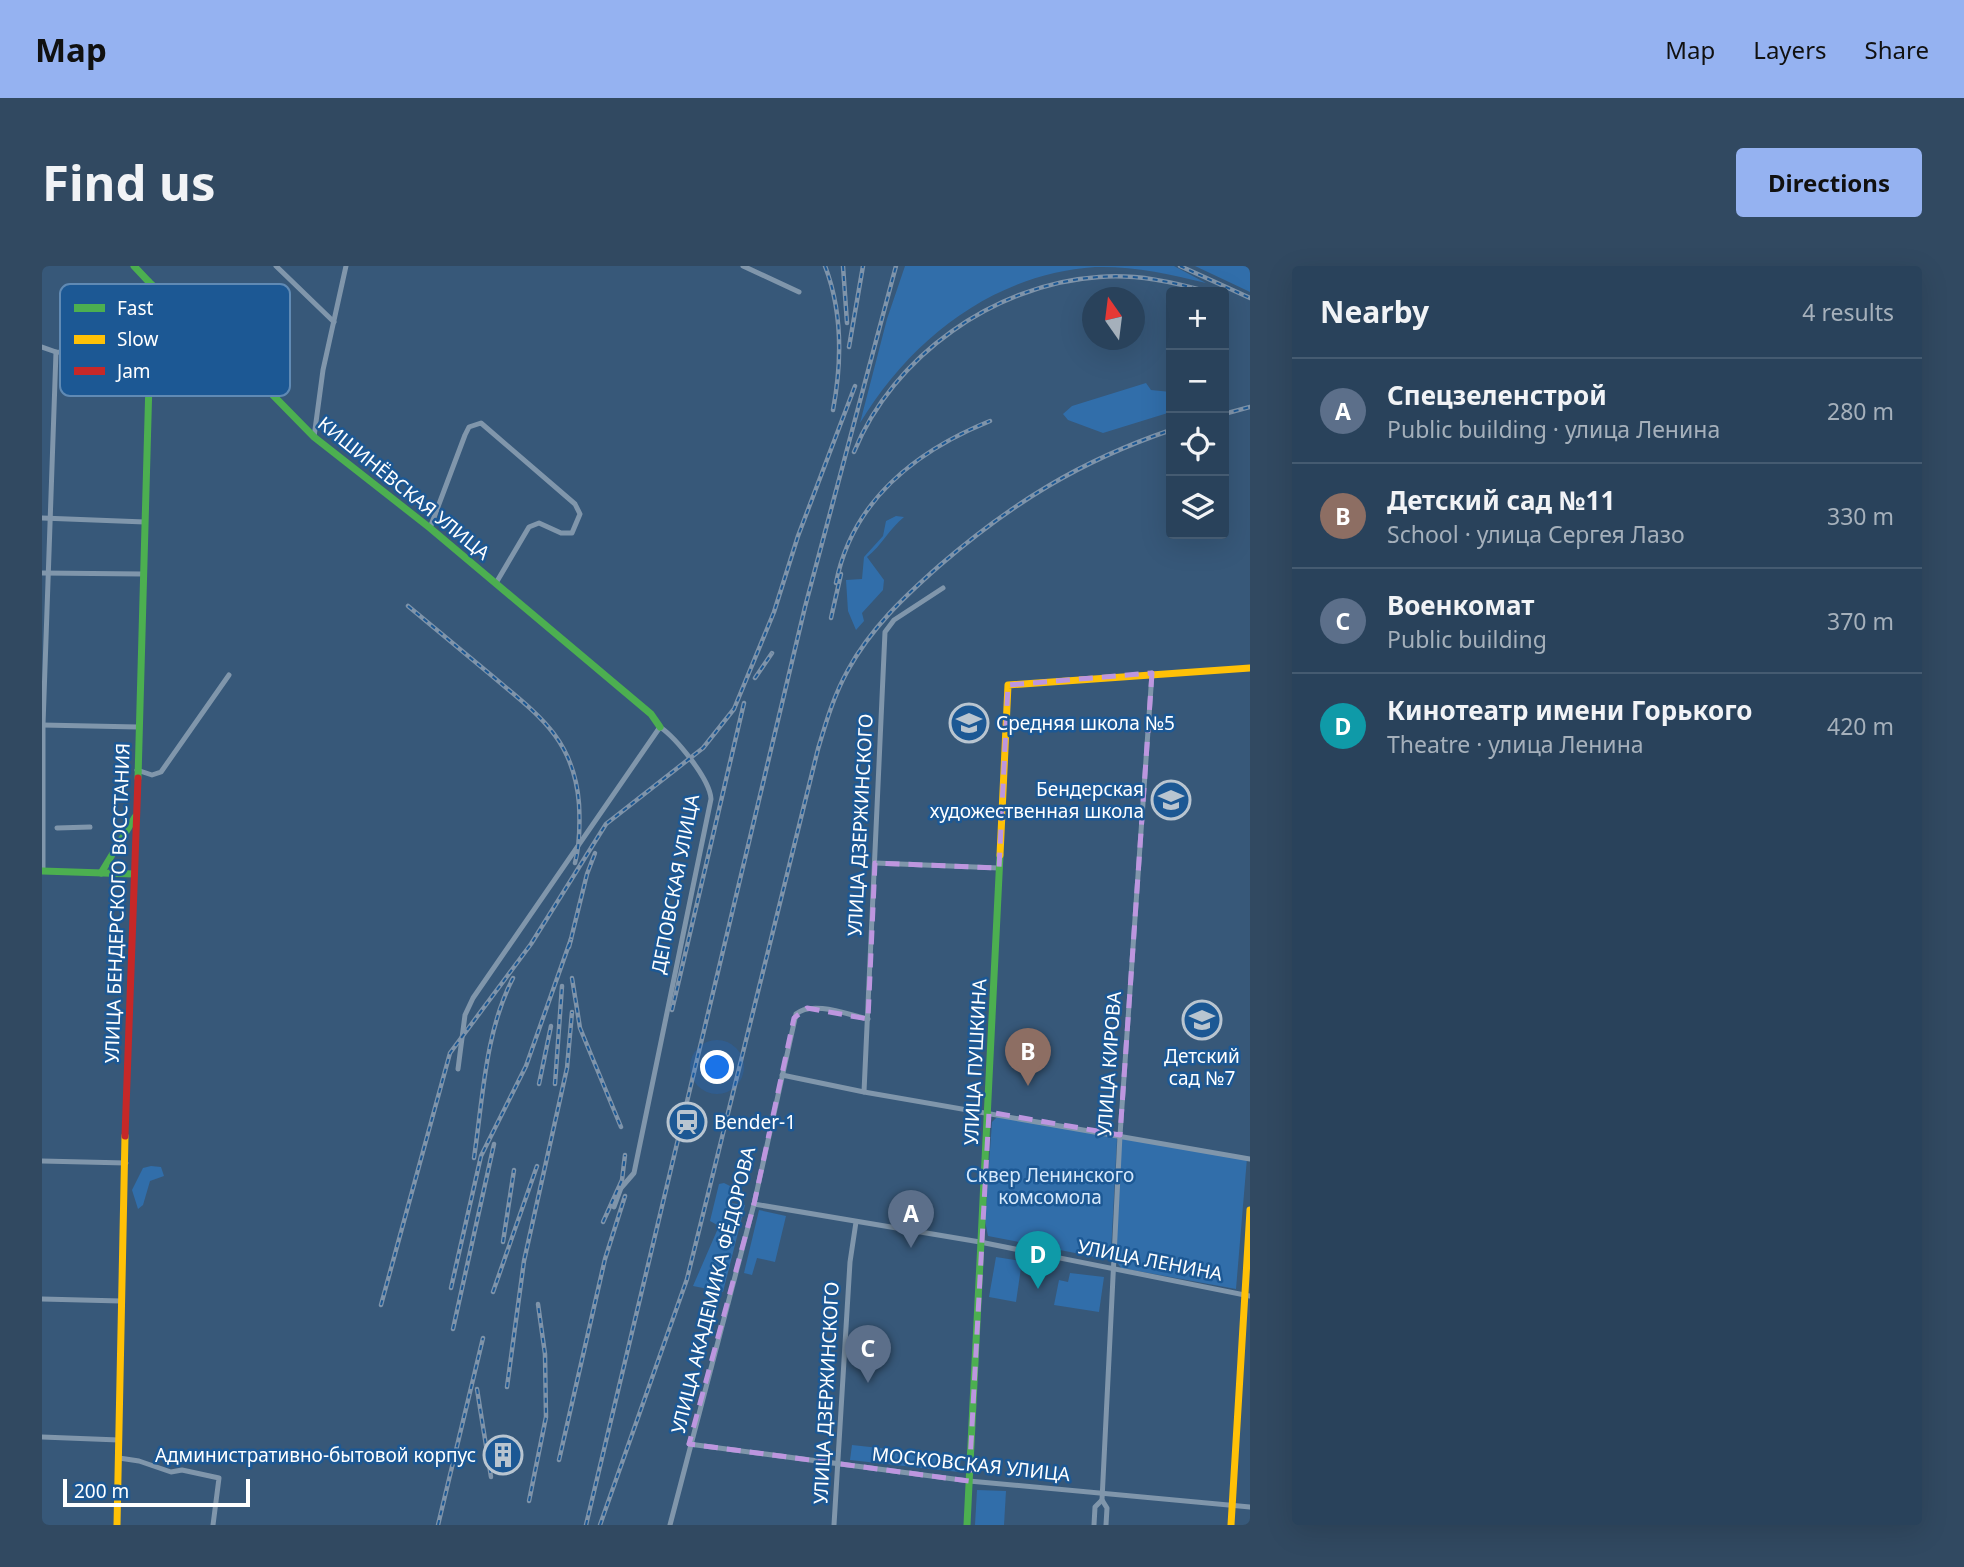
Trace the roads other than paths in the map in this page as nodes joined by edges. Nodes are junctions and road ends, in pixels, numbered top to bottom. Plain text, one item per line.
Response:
1 (134, 266) edge
2 (276, 266) edge
3 (346, 266) edge
4 (743, 266) edge
5 (149, 282) edge
6 (799, 292) dead end
7 (334, 322) junction
8 (42, 347) edge
9 (56, 352) junction
10 (60, 352) edge
11 (149, 396) edge
12 (274, 396) edge
13 (314, 437) junction
14 (42, 518) edge
15 (51, 518) junction
16 (145, 522) junction
17 (430, 528) junction
18 (45, 573) edge
19 (143, 574) junction
20 (495, 583) junction
21 (943, 588) dead end
22 (1250, 668) edge
23 (1152, 673) junction
24 (229, 674) dead end
25 (43, 725) edge
26 (138, 727) junction
27 (660, 727) junction
28 (137, 770) junction
29 (135, 817) junction
30 (90, 827) dead end
31 (57, 828) dead end
32 (874, 863) junction
33 (999, 868) junction
34 (43, 871) edge
35 (101, 873) junction
36 (134, 874) junction
37 (869, 1019) junction
38 (458, 1069) dead end
39 (782, 1075) junction
40 (864, 1092) junction
41 (989, 1112) junction
42 (1120, 1135) junction
43 (1250, 1158) edge
44 (42, 1161) edge
45 (126, 1163) junction
46 (754, 1203) junction
47 (614, 1207) dead end
48 (1250, 1210) edge
49 (856, 1222) junction
50 (980, 1242) junction
51 (1113, 1270) junction
52 (1247, 1295) edge
53 (42, 1299) edge
54 (121, 1301) junction
55 (42, 1437) edge
56 (119, 1440) junction
57 (689, 1444) junction
58 (119, 1458) junction
59 (837, 1465) junction
60 (969, 1481) junction
61 (1102, 1497) junction
62 (1232, 1505) junction
63 (1250, 1507) edge
64 (117, 1525) edge
65 (213, 1525) edge
66 (670, 1525) edge
67 (834, 1525) edge
68 (967, 1525) edge
69 (1094, 1525) edge
70 (1106, 1525) edge
71 (1231, 1525) edge

1 - 5 street, КИШИНЁВСКАЯ УЛИЦА
2 - 7 street
3 - 7 street
4 - 6 street
7 - 13 street
8 - 9 street
9 - 10 street
9 - 15 street
11 - 16 street, УЛИЦА БЕНДЕРСКОГО ВОССТАНИЯ
12 - 13 street, КИШИНЁВСКАЯ УЛИЦА
13 - 17 street, КИШИНЁВСКАЯ УЛИЦА
14 - 15 street
15 - 16 street
15 - 18 street
16 - 19 street, УЛИЦА БЕНДЕРСКОГО ВОССТАНИЯ
17 - 20 street, КИШИНЁВСКАЯ УЛИЦА
17 - 20 street
18 - 19 street
18 - 25 street
19 - 26 street, УЛИЦА БЕНДЕРСКОГО ВОССТАНИЯ
20 - 27 street, КИШИНЁВСКАЯ УЛИЦА
21 - 32 street, УЛИЦА ДЗЕРЖИНСКОГО
22 - 23 street
23 - 33 street, УЛИЦА ПУШКИНА
23 - 42 street, УЛИЦА КИРОВА
24 - 28 street
25 - 26 street
25 - 34 street
26 - 28 street, УЛИЦА БЕНДЕРСКОГО ВОССТАНИЯ
27 - 38 street
27 - 47 street, ДЕПОВСКАЯ УЛИЦА
28 - 29 street, УЛИЦА БЕНДЕРСКОГО ВОССТАНИЯ
29 - 35 street
29 - 36 street, УЛИЦА БЕНДЕРСКОГО ВОССТАНИЯ
30 - 31 street
32 - 33 street
32 - 37 street, УЛИЦА ДЗЕРЖИНСКОГО
33 - 41 street, УЛИЦА ПУШКИНА
34 - 35 street
35 - 36 street
36 - 45 street, УЛИЦА БЕНДЕРСКОГО ВОССТАНИЯ
37 - 39 street, УЛИЦА АКАДЕМИКА ФЁДОРОВА
37 - 40 street, УЛИЦА ДЗЕРЖИНСКОГО
39 - 40 street
39 - 46 street, УЛИЦА АКАДЕМИКА ФЁДОРОВА
40 - 41 street
41 - 42 street
41 - 50 street, УЛИЦА ПУШКИНА
42 - 43 street
42 - 51 street, УЛИЦА КИРОВА
44 - 45 street
45 - 54 street, УЛИЦА БЕНДЕРСКОГО ВОССТАНИЯ
46 - 49 street, УЛИЦА ЛЕНИНА
46 - 57 street, УЛИЦА АКАДЕМИКА ФЁДОРОВА
48 - 52 street
49 - 50 street, УЛИЦА ЛЕНИНА
49 - 59 street, УЛИЦА ДЗЕРЖИНСКОГО
50 - 51 street, УЛИЦА ЛЕНИНА
50 - 60 street, УЛИЦА ПУШКИНА
51 - 52 street, УЛИЦА ЛЕНИНА
51 - 61 street, УЛИЦА КИРОВА
52 - 62 street
53 - 54 street
54 - 56 street, УЛИЦА БЕНДЕРСКОГО ВОССТАНИЯ
55 - 56 street
56 - 58 street, УЛИЦА БЕНДЕРСКОГО ВОССТАНИЯ
57 - 59 street, МОСКОВСКАЯ УЛИЦА
57 - 66 street, УЛИЦА АКАДЕМИКА ФЁДОРОВА
58 - 64 street, УЛИЦА БЕНДЕРСКОГО ВОССТАНИЯ
58 - 65 street
59 - 60 street, МОСКОВСКАЯ УЛИЦА
59 - 67 street, УЛИЦА ДЗЕРЖИНСКОГО
60 - 61 street, МОСКОВСКАЯ УЛИЦА
60 - 68 street, УЛИЦА ПУШКИНА
61 - 62 street, МОСКОВСКАЯ УЛИЦА
61 - 69 street, УЛИЦА КИРОВА
61 - 70 street, УЛИЦА КИРОВА
62 - 63 street, МОСКОВСКАЯ УЛИЦА
62 - 71 street

